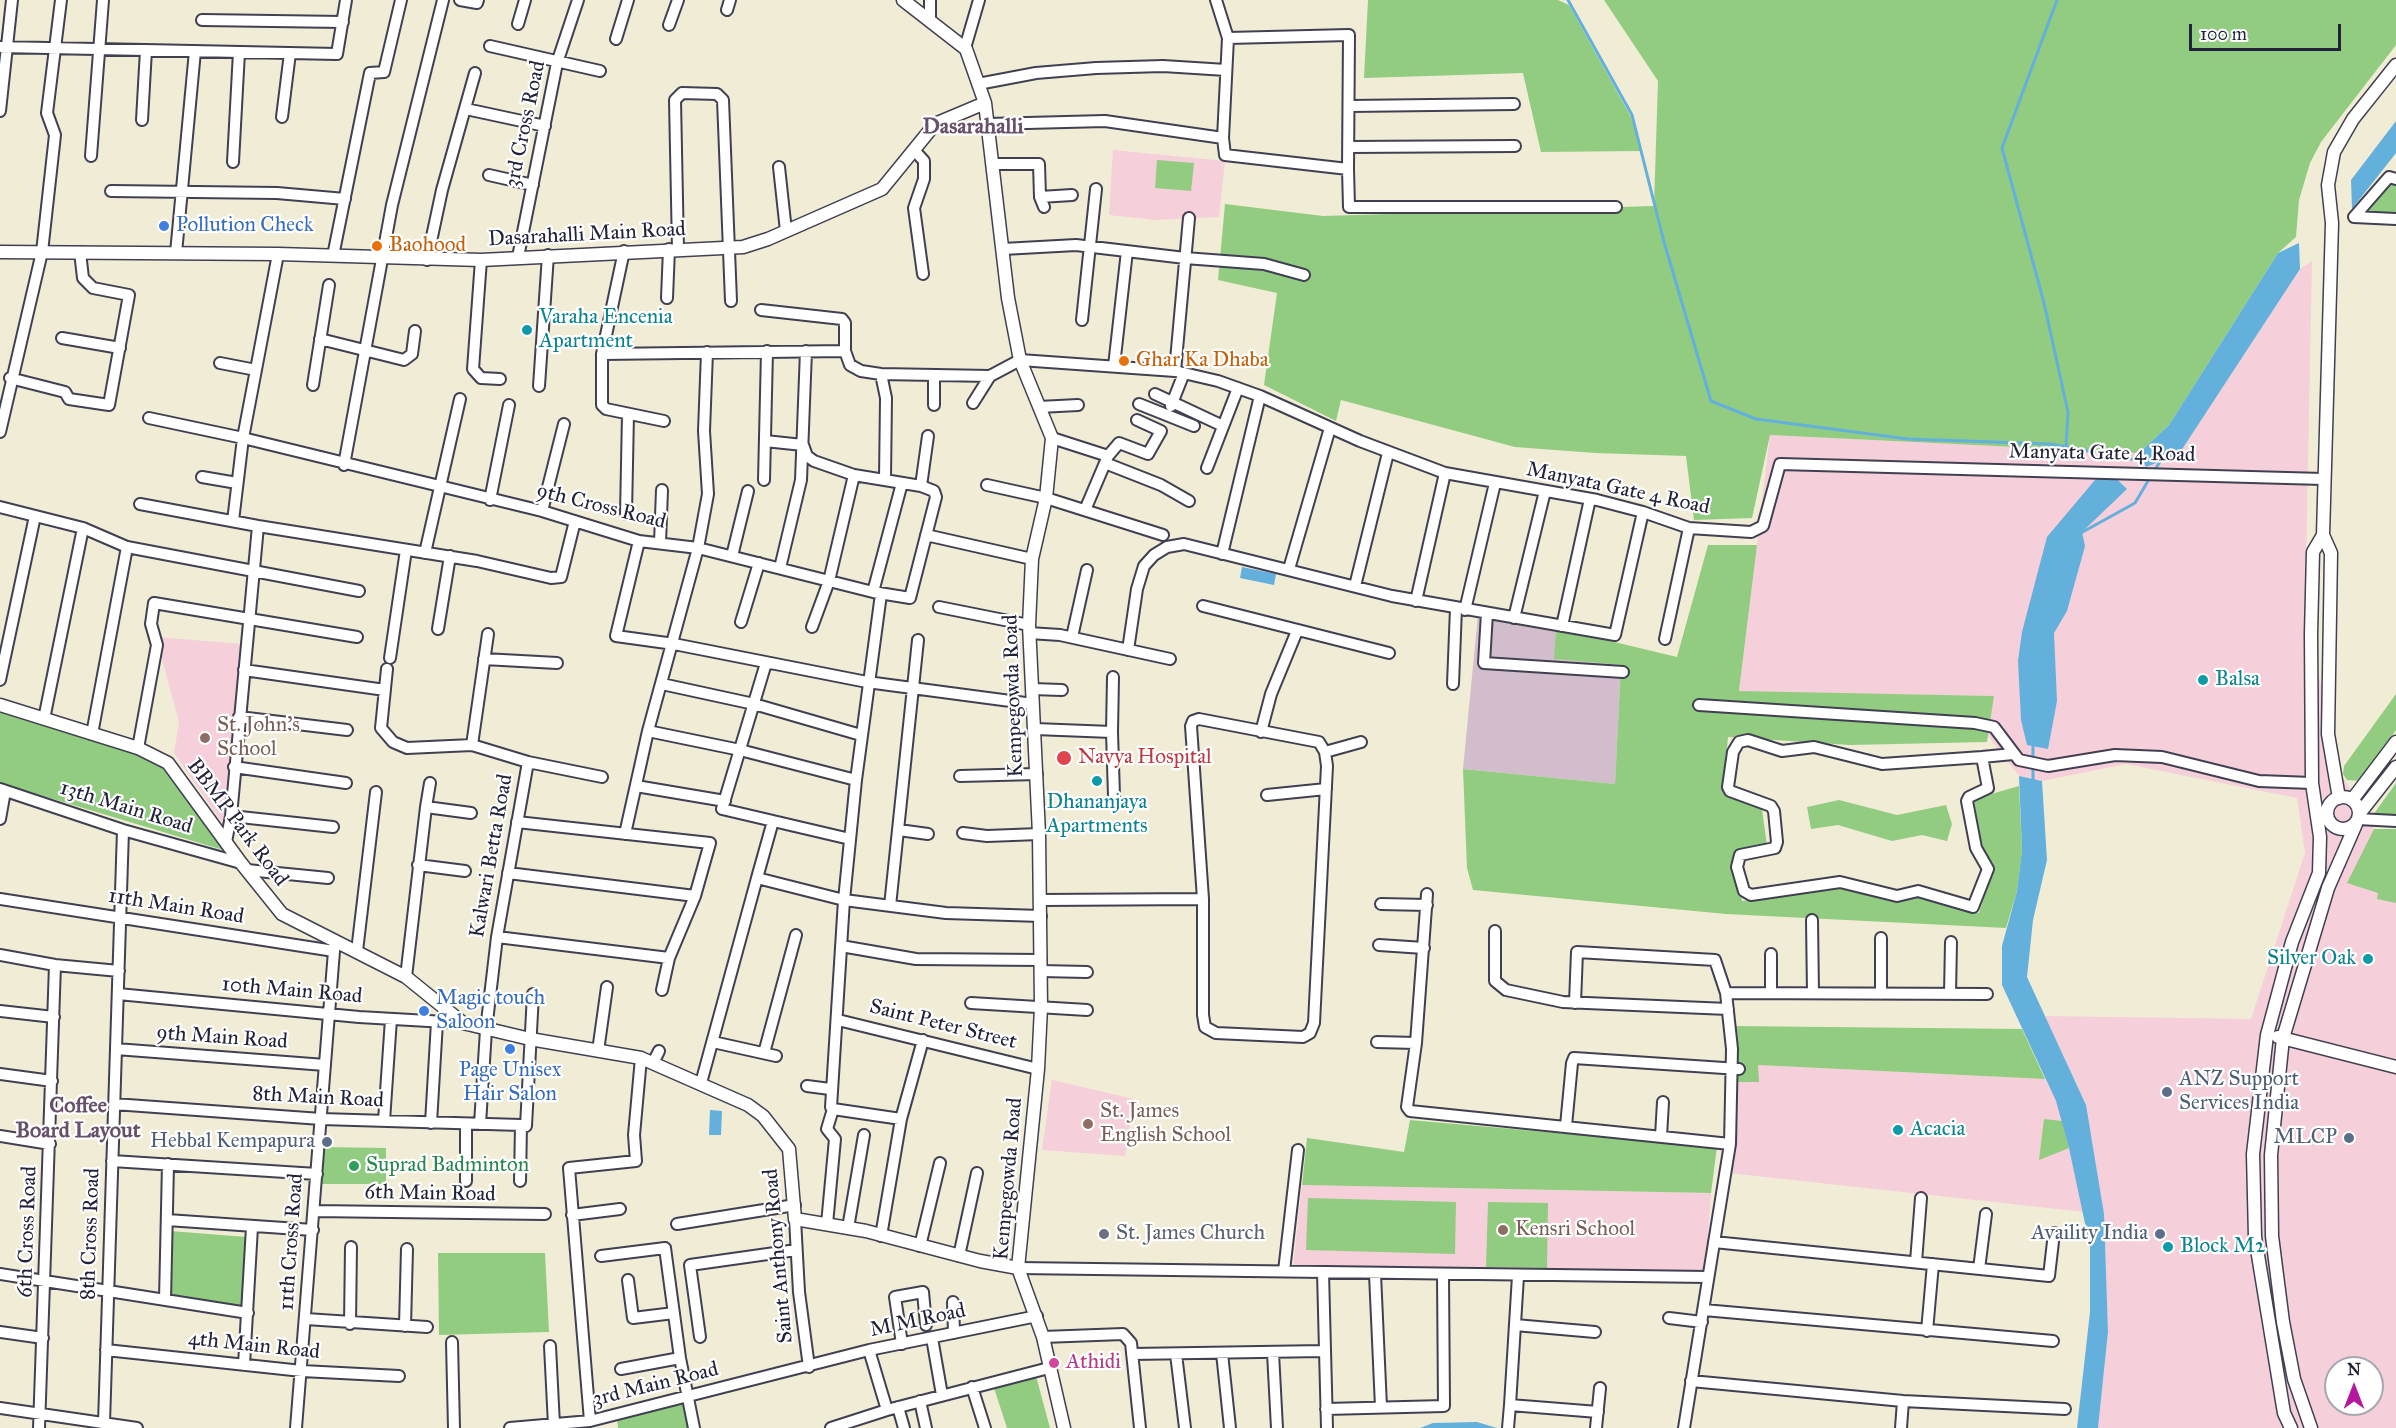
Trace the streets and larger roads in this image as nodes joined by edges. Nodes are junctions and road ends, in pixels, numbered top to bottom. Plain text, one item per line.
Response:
1 (12, 0) edge
2 (61, 0) edge
3 (103, 0) edge
4 (346, 0) edge
5 (400, 0) edge
6 (443, 0) edge
7 (460, 0) edge
8 (478, 0) edge
9 (525, 0) edge
10 (578, 0) edge
11 (628, 0) edge
12 (678, 0) edge
13 (903, 0) edge
14 (930, 0) edge
15 (979, 0) edge
16 (1216, 0) edge
17 (202, 20) dead end
18 (930, 21) junction
19 (343, 22) junction
20 (518, 24) dead end
21 (669, 25) dead end
22 (1227, 38) junction
23 (616, 39) dead end
24 (490, 46) dead end
25 (4, 47) edge
26 (965, 48) junction
27 (56, 49) junction
28 (98, 50) junction
29 (146, 50) junction
30 (195, 51) junction
31 (239, 52) junction
32 (290, 53) junction
33 (557, 63) junction
34 (2396, 65) edge
35 (1226, 70) junction
36 (600, 71) dead end
37 (475, 74) dead end
38 (978, 84) junction
39 (985, 103) junction
40 (1514, 104) dead end
41 (1350, 106) junction
42 (466, 109) junction
43 (0, 111) edge
44 (282, 117) dead end
45 (142, 120) dead end
46 (988, 124) junction
47 (545, 126) junction
48 (1223, 138) junction
49 (1515, 146) dead end
50 (1349, 147) junction
51 (914, 150) junction
52 (91, 156) dead end
53 (233, 162) dead end
54 (992, 164) junction
55 (779, 167) dead end
56 (1348, 169) junction
57 (489, 175) dead end
58 (2396, 179) edge
59 (533, 184) junction
60 (1096, 189) dead end
61 (182, 190) junction
62 (111, 191) dead end
63 (1072, 195) dead end
64 (345, 199) junction
65 (1616, 207) dead end
66 (1189, 218) dead end
67 (2396, 219) edge
68 (786, 231) junction
69 (1090, 247) junction
70 (730, 248) junction
71 (674, 249) junction
72 (1002, 249) junction
73 (624, 251) junction
74 (1127, 251) junction
75 (0, 252) edge
76 (42, 252) junction
77 (80, 252) junction
78 (176, 253) junction
79 (278, 254) junction
80 (548, 255) junction
81 (333, 256) junction
82 (518, 257) junction
83 (1185, 258) junction
84 (382, 259) junction
85 (427, 260) junction
86 (481, 260) junction
87 (923, 274) dead end
88 (1304, 274) dead end
89 (329, 285) dead end
90 (667, 298) dead end
91 (730, 300) dead end
92 (760, 310) dead end
93 (1082, 320) dead end
94 (415, 331) dead end
95 (62, 338) dead end
96 (320, 339) junction
97 (120, 348) junction
98 (366, 351) junction
99 (767, 351) junction
100 (806, 351) junction
101 (846, 351) junction
102 (707, 352) junction
103 (602, 354) junction
104 (1020, 360) junction
105 (220, 363) dead end
106 (1114, 366) junction
107 (256, 370) junction
108 (1180, 372) junction
109 (881, 374) junction
110 (934, 375) junction
111 (990, 376) junction
112 (10, 378) junction
113 (500, 379) dead end
114 (312, 385) dead end
115 (539, 386) dead end
116 (1238, 388) junction
117 (1155, 394) dead end
118 (1260, 396) junction
119 (460, 399) dead end
120 (1173, 401) junction
121 (973, 403) dead end
122 (1139, 404) dead end
123 (509, 405) dead end
124 (933, 405) dead end
125 (1078, 405) dead end
126 (1039, 407) junction
127 (628, 414) junction
128 (1167, 415) junction
129 (149, 418) dead end
130 (1137, 420) dead end
131 (663, 421) dead end
132 (564, 424) dead end
133 (1194, 426) dead end
134 (1223, 426) junction
135 (1329, 428) junction
136 (0, 432) edge
137 (928, 436) dead end
138 (243, 438) junction
139 (1052, 438) junction
140 (765, 441) junction
141 (803, 445) junction
142 (1388, 453) junction
143 (1106, 460) junction
144 (344, 465) junction
145 (1207, 468) dead end
146 (1445, 473) junction
147 (854, 475) junction
148 (202, 477) dead end
149 (885, 479) junction
150 (2323, 479) junction
151 (764, 480) dead end
152 (237, 483) junction
153 (902, 483) junction
154 (1495, 483) junction
155 (987, 485) dead end
156 (921, 486) junction
157 (440, 488) junction
158 (662, 490) dead end
159 (748, 491) dead end
160 (1545, 491) junction
161 (1046, 498) junction
162 (1590, 499) junction
163 (490, 500) junction
164 (1189, 501) dead end
165 (140, 504) dead end
166 (0, 507) edge
167 (1085, 510) junction
168 (542, 511) junction
169 (1643, 512) junction
170 (626, 514) dead end
171 (35, 516) junction
172 (232, 521) junction
173 (575, 521) junction
174 (258, 526) junction
175 (82, 528) junction
176 (1689, 528) junction
177 (926, 535) junction
178 (1163, 535) dead end
179 (2323, 535) junction
180 (639, 541) junction
181 (660, 543) junction
182 (127, 547) junction
183 (698, 548) junction
184 (406, 550) junction
185 (425, 553) junction
186 (1222, 554) junction
187 (450, 556) junction
188 (732, 556) junction
189 (1032, 559) junction
190 (759, 563) junction
191 (780, 568) junction
192 (1289, 569) junction
193 (1087, 570) dead end
194 (254, 571) junction
195 (829, 581) junction
196 (1355, 586) junction
197 (360, 591) dead end
198 (877, 593) junction
199 (1416, 601) junction
200 (1203, 606) dead end
201 (939, 607) dead end
202 (1461, 609) junction
203 (1487, 613) junction
204 (1514, 618) junction
205 (249, 620) junction
206 (741, 622) dead end
207 (1562, 626) junction
208 (812, 627) dead end
209 (438, 629) dead end
210 (1029, 629) junction
211 (1298, 631) junction
212 (488, 634) dead end
213 (357, 637) dead end
214 (1072, 637) junction
215 (1665, 639) dead end
216 (918, 640) dead end
217 (674, 644) junction
218 (1128, 650) junction
219 (1389, 653) dead end
220 (390, 657) dead end
221 (484, 659) junction
222 (1170, 659) dead end
223 (557, 663) dead end
224 (766, 663) junction
225 (387, 669) dead end
226 (244, 670) junction
227 (1623, 672) dead end
228 (1113, 677) dead end
229 (0, 680) edge
230 (867, 682) junction
231 (662, 684) junction
232 (1453, 684) dead end
233 (1032, 688) junction
234 (385, 690) junction
235 (915, 690) junction
236 (1062, 690) dead end
237 (754, 704) junction
238 (1033, 704) junction
239 (0, 705) edge
240 (1699, 705) dead end
241 (239, 717) junction
242 (44, 719) junction
243 (1035, 729) junction
244 (348, 730) dead end
245 (648, 730) junction
246 (1112, 732) junction
247 (1261, 732) junction
248 (92, 734) junction
249 (861, 735) junction
250 (1361, 742) dead end
251 (2396, 742) edge
252 (472, 745) junction
253 (138, 748) junction
254 (740, 750) junction
255 (1325, 753) junction
256 (1982, 757) junction
257 (2016, 757) junction
258 (528, 762) junction
259 (234, 767) junction
260 (2396, 767) edge
261 (1037, 774) junction
262 (960, 776) dead end
263 (602, 777) dead end
264 (855, 780) junction
265 (346, 783) dead end
266 (430, 783) dead end
267 (2312, 783) junction
268 (636, 786) junction
269 (1326, 789) junction
270 (3, 790) edge
271 (376, 792) dead end
272 (1267, 795) dead end
273 (1114, 796) dead end
274 (2352, 800) junction
275 (725, 801) junction
276 (2333, 801) junction
277 (426, 807) junction
278 (471, 813) dead end
279 (231, 816) junction
280 (0, 819) edge
281 (2358, 819) junction
282 (773, 821) junction
283 (2396, 821) edge
284 (517, 822) junction
285 (2331, 825) junction
286 (333, 827) dead end
287 (123, 830) junction
288 (899, 830) junction
289 (963, 833) dead end
290 (625, 834) junction
291 (928, 834) dead end
292 (1039, 834) junction
293 (850, 839) junction
294 (226, 842) junction
295 (418, 865) junction
296 (244, 866) junction
297 (465, 871) dead end
298 (508, 873) junction
299 (2319, 873) junction
300 (328, 878) dead end
301 (757, 878) junction
302 (695, 896) junction
303 (0, 899) edge
304 (1203, 899) junction
305 (844, 900) junction
306 (1041, 900) junction
307 (1381, 904) dead end
308 (890, 906) junction
309 (1041, 916) junction
310 (120, 918) junction
311 (1812, 920) dead end
312 (1495, 931) dead end
313 (796, 935) dead end
314 (497, 938) junction
315 (1881, 938) dead end
316 (1951, 942) dead end
317 (335, 945) junction
318 (1379, 945) dead end
319 (841, 946) junction
320 (1424, 948) junction
321 (357, 951) junction
322 (1771, 954) dead end
323 (0, 955) edge
324 (669, 958) junction
325 (56, 965) junction
326 (1041, 965) junction
327 (118, 971) junction
328 (1087, 972) dead end
329 (406, 978) junction
330 (607, 987) dead end
331 (662, 990) dead end
332 (1726, 993) junction
333 (1771, 993) junction
334 (1813, 993) junction
335 (118, 994) junction
336 (533, 994) dead end
337 (1881, 994) junction
338 (1950, 994) junction
339 (1987, 994) dead end
340 (1575, 1003) junction
341 (971, 1004) dead end
342 (1041, 1007) junction
343 (1728, 1009) junction
344 (1087, 1010) dead end
345 (0, 1011) edge
346 (329, 1014) junction
347 (54, 1017) junction
348 (391, 1019) junction
349 (838, 1020) junction
350 (436, 1022) junction
351 (464, 1023) junction
352 (486, 1030) junction
353 (2267, 1035) junction
354 (2283, 1038) junction
355 (530, 1040) junction
356 (923, 1041) junction
357 (713, 1042) junction
358 (1377, 1042) dead end
359 (1416, 1044) junction
360 (116, 1049) junction
361 (598, 1051) junction
362 (764, 1053) junction
363 (639, 1054) junction
364 (776, 1056) dead end
365 (326, 1065) junction
366 (2396, 1067) edge
367 (1038, 1069) junction
368 (1736, 1069) junction
369 (0, 1074) edge
370 (52, 1081) junction
371 (701, 1083) junction
372 (807, 1086) dead end
373 (830, 1089) junction
374 (1663, 1102) dead end
375 (114, 1104) junction
376 (833, 1109) junction
377 (321, 1119) junction
378 (900, 1119) junction
379 (384, 1121) junction
380 (431, 1123) junction
381 (466, 1124) junction
382 (480, 1124) junction
383 (521, 1125) junction
384 (1566, 1126) junction
385 (0, 1136) edge
386 (864, 1136) dead end
387 (1661, 1136) junction
388 (1730, 1143) junction
389 (50, 1144) junction
390 (1298, 1150) dead end
391 (112, 1161) junction
392 (940, 1163) dead end
393 (168, 1164) junction
394 (317, 1173) junction
395 (976, 1173) dead end
396 (466, 1181) dead end
397 (520, 1181) dead end
398 (1921, 1198) dead end
399 (795, 1205) junction
400 (620, 1209) dead end
401 (314, 1210) junction
402 (545, 1214) dead end
403 (1986, 1214) dead end
404 (572, 1215) junction
405 (795, 1219) junction
406 (167, 1220) junction
407 (677, 1224) dead end
408 (827, 1224) junction
409 (252, 1227) junction
410 (848, 1228) junction
411 (313, 1230) junction
412 (2054, 1233) dead end
413 (881, 1236) junction
414 (1714, 1242) junction
415 (920, 1246) junction
416 (351, 1247) dead end
417 (407, 1249) dead end
418 (796, 1250) junction
419 (601, 1256) dead end
420 (959, 1256) junction
421 (1916, 1262) junction
422 (1933, 1264) junction
423 (1018, 1268) junction
424 (1979, 1269) junction
425 (1284, 1271) junction
426 (1323, 1272) junction
427 (0, 1274) edge
428 (1374, 1274) junction
429 (1443, 1275) junction
430 (1518, 1276) junction
431 (1708, 1277) junction
432 (628, 1280) dead end
433 (46, 1281) junction
434 (108, 1292) junction
435 (165, 1300) junction
436 (953, 1302) dead end
437 (1704, 1310) junction
438 (674, 1312) junction
439 (248, 1313) junction
440 (1036, 1316) junction
441 (1669, 1318) dead end
442 (306, 1319) junction
443 (1702, 1322) junction
444 (350, 1324) junction
445 (926, 1325) dead end
446 (1515, 1325) junction
447 (405, 1326) junction
448 (427, 1327) dead end
449 (1927, 1331) junction
450 (0, 1332) edge
451 (1595, 1332) dead end
452 (954, 1333) junction
453 (700, 1337) dead end
454 (1043, 1337) junction
455 (43, 1338) junction
456 (932, 1338) junction
457 (2053, 1341) dead end
458 (452, 1342) dead end
459 (902, 1344) junction
460 (550, 1346) dead end
461 (106, 1350) junction
462 (869, 1350) junction
463 (1324, 1351) junction
464 (1222, 1353) junction
465 (1273, 1353) junction
466 (1132, 1354) junction
467 (1176, 1354) junction
468 (680, 1358) junction
469 (244, 1365) junction
470 (809, 1367) junction
471 (621, 1368) dead end
472 (1049, 1368) junction
473 (302, 1371) junction
474 (399, 1376) dead end
475 (1691, 1381) junction
476 (972, 1387) junction
477 (1600, 1388) dead end
478 (942, 1395) junction
479 (689, 1397) junction
480 (920, 1401) junction
481 (1903, 1401) junction
482 (1510, 1405) junction
483 (1381, 1407) junction
484 (0, 1408) edge
485 (892, 1408) junction
486 (1326, 1409) junction
487 (2065, 1409) dead end
488 (1598, 1412) junction
489 (41, 1414) junction
490 (614, 1415) junction
491 (590, 1421) junction
492 (104, 1423) junction
493 (862, 1423) edge
494 (554, 1425) junction
495 (539, 1427) edge
496 (39, 1428) edge
497 (137, 1428) edge
498 (296, 1428) edge
499 (454, 1428) edge
500 (510, 1428) edge
501 (615, 1428) edge
502 (694, 1428) edge
503 (832, 1428) edge
504 (904, 1428) edge
505 (926, 1428) edge
506 (985, 1428) edge
507 (1064, 1428) edge
508 (1140, 1428) edge
509 (1185, 1428) edge
510 (1230, 1428) edge
511 (1276, 1428) edge
512 (1327, 1428) edge
513 (1508, 1428) edge
514 (1596, 1428) edge
515 (1684, 1428) edge
516 (1901, 1428) edge
517 (2291, 1428) edge
518 (2311, 1428) edge

1 - 25 street
2 - 27 street
3 - 28 street
4 - 19 street
5 - 64 street
6 - 84 street
7 - 8 street
9 - 20 street
10 - 33 street, 3rd Cross Road
11 - 23 street
12 - 21 street
13 - 18 street
14 - 18 street
15 - 26 street
16 - 22 street
17 - 19 street
18 - 26 street
19 - 32 street
22 - 35 street
22 - 41 street
24 - 33 street
25 - 27 street
25 - 43 street
26 - 38 street, Kempegowda Road
27 - 28 street
27 - 76 street
28 - 29 street
28 - 52 street
29 - 30 street
29 - 45 street
30 - 31 street
30 - 61 street
31 - 32 street
31 - 53 street
32 - 44 street
33 - 36 street
33 - 47 street, 3rd Cross Road
34 - 150 street
35 - 38 street
35 - 48 street
37 - 42 street
38 - 39 street, Kempegowda Road
39 - 46 street, Kempegowda Road
39 - 51 street, Dasarahalli Main Road
40 - 41 street
41 - 50 street
42 - 47 street
42 - 85 street
46 - 48 street
46 - 54 street, Kempegowda Road
47 - 59 street, 3rd Cross Road
48 - 56 street
49 - 50 street
50 - 56 street
51 - 68 street, Dasarahalli Main Road
51 - 87 street
54 - 63 street
54 - 72 street, Kempegowda Road
55 - 68 street
56 - 65 street
57 - 59 street
58 - 67 street
59 - 82 street, 3rd Cross Road
60 - 69 street
61 - 62 street
61 - 64 street
61 - 78 street
64 - 81 street
66 - 83 street
68 - 70 street, Dasarahalli Main Road
69 - 72 street
69 - 74 street
69 - 93 street
70 - 71 street, Dasarahalli Main Road
70 - 71 street
70 - 91 street
71 - 73 street, Dasarahalli Main Road
71 - 90 street
72 - 104 street, Kempegowda Road
73 - 80 street, Dasarahalli Main Road
73 - 103 street
74 - 83 street
74 - 106 street
75 - 76 street, Dasarahalli Main Road
76 - 77 street, Dasarahalli Main Road
76 - 112 street
77 - 78 street, Dasarahalli Main Road
77 - 97 street
78 - 79 street, Dasarahalli Main Road
79 - 81 street, Dasarahalli Main Road
79 - 107 street
80 - 82 street, Dasarahalli Main Road
80 - 115 street
81 - 84 street, Dasarahalli Main Road
82 - 86 street, Dasarahalli Main Road
83 - 88 street
83 - 108 street
84 - 85 street, Dasarahalli Main Road
84 - 98 street
85 - 86 street, Dasarahalli Main Road
86 - 113 street
89 - 96 street
92 - 101 street
94 - 98 street
95 - 97 street
96 - 98 street
96 - 114 street
97 - 112 street
98 - 144 street
99 - 100 street
99 - 102 street
99 - 140 street
100 - 101 street
100 - 141 street
101 - 109 street
102 - 103 street
102 - 183 street
103 - 127 street
104 - 106 street, Manyata Gate 4 Road
104 - 111 street
104 - 126 street, Kempegowda Road
105 - 107 street
106 - 108 street, Manyata Gate 4 Road
107 - 138 street
108 - 116 street, Manyata Gate 4 Road
108 - 120 street
109 - 110 street
109 - 149 street
110 - 111 street
110 - 124 street
111 - 121 street
112 - 136 street
116 - 118 street, Manyata Gate 4 Road
116 - 134 street
117 - 120 street
118 - 135 street, Manyata Gate 4 Road
118 - 186 street
119 - 157 street
120 - 128 street
120 - 134 street
122 - 128 street
123 - 163 street
125 - 126 street
126 - 139 street, Kempegowda Road
127 - 131 street
127 - 170 street
128 - 133 street
129 - 138 street, 9th Cross Road
130 - 143 street
132 - 168 street
134 - 145 street
135 - 142 street, Manyata Gate 4 Road
135 - 192 street
137 - 156 street
138 - 144 street, 9th Cross Road
138 - 152 street
139 - 143 street
139 - 161 street, Kempegowda Road
140 - 141 street
140 - 151 street
141 - 147 street
141 - 191 street
142 - 146 street, Manyata Gate 4 Road
142 - 196 street
143 - 164 street
143 - 167 street
144 - 157 street, 9th Cross Road
146 - 154 street, Manyata Gate 4 Road
146 - 199 street
147 - 149 street
147 - 195 street
148 - 152 street
149 - 153 street
150 - 176 street, Manyata Gate 4 Road
150 - 179 street
152 - 172 street
153 - 156 street
153 - 198 street
154 - 160 street, Manyata Gate 4 Road
154 - 202 street
155 - 161 street
156 - 177 street
157 - 163 street, 9th Cross Road
157 - 185 street
158 - 181 street
159 - 188 street
160 - 162 street, Manyata Gate 4 Road
160 - 204 street
161 - 167 street
161 - 189 street, Kempegowda Road
162 - 169 street, Manyata Gate 4 Road
162 - 207 street
163 - 168 street, 9th Cross Road
165 - 172 street
166 - 171 street
167 - 178 street
168 - 173 street, 9th Cross Road
169 - 176 street, Manyata Gate 4 Road
169 - 207 street
171 - 175 street
171 - 229 street
172 - 174 street
173 - 180 street, 9th Cross Road
173 - 187 street
174 - 184 street
174 - 194 street
175 - 182 street
175 - 242 street
176 - 215 street
177 - 189 street
177 - 198 street, 9th Cross Road
179 - 267 street
179 - 276 street
180 - 181 street, 9th Cross Road
180 - 217 street
181 - 183 street, 9th Cross Road
182 - 194 street
182 - 248 street
183 - 188 street, 9th Cross Road
183 - 217 street
184 - 185 street
184 - 220 street
185 - 187 street
186 - 192 street
186 - 218 street
187 - 209 street
188 - 190 street, 9th Cross Road
189 - 210 street, Kempegowda Road
190 - 191 street, 9th Cross Road
190 - 206 street
191 - 195 street, 9th Cross Road
192 - 196 street
193 - 214 street
194 - 197 street
194 - 205 street
195 - 198 street, 9th Cross Road
195 - 208 street
196 - 199 street
198 - 230 street
199 - 202 street
200 - 211 street
201 - 210 street
202 - 203 street
202 - 232 street
203 - 204 street
203 - 227 street
204 - 207 street
205 - 213 street
205 - 226 street
205 - 253 street
210 - 214 street
210 - 233 street, Kempegowda Road
211 - 219 street
211 - 247 street
212 - 221 street
214 - 218 street
216 - 235 street
217 - 224 street
217 - 231 street
218 - 222 street
221 - 223 street
221 - 252 street
224 - 230 street
224 - 237 street
225 - 234 street, Kalwari Betta Road
226 - 234 street
226 - 241 street
228 - 246 street
230 - 235 street
230 - 249 street
231 - 237 street
231 - 245 street
233 - 236 street
233 - 238 street, Kempegowda Road
234 - 252 street, Kalwari Betta Road
235 - 238 street
235 - 288 street
237 - 249 street
237 - 254 street
238 - 243 street, Kempegowda Road
239 - 242 street, BBMP Park Road
240 - 257 street
241 - 244 street
241 - 259 street
242 - 248 street, BBMP Park Road
243 - 246 street
243 - 261 street, Kempegowda Road
245 - 254 street
245 - 268 street
246 - 273 street
247 - 255 street
247 - 304 street
248 - 253 street, BBMP Park Road
249 - 264 street
250 - 255 street
251 - 274 street
252 - 258 street, Kalwari Betta Road
253 - 294 street, BBMP Park Road
254 - 264 street
254 - 275 street
255 - 269 street
256 - 256 street
256 - 257 street
257 - 267 street
258 - 263 street
258 - 284 street, Kalwari Betta Road
259 - 265 street
259 - 279 street
260 - 281 street
261 - 262 street
261 - 292 street, Kempegowda Road
264 - 293 street
266 - 277 street
267 - 276 street
267 - 299 street
268 - 275 street
268 - 290 street
269 - 272 street
269 - 304 street
270 - 280 street
270 - 287 street, 13th Main Road
271 - 321 street
274 - 276 street
274 - 281 street
275 - 282 street
276 - 285 street
277 - 278 street
277 - 295 street
279 - 286 street
279 - 294 street
281 - 283 street
281 - 285 street
281 - 354 street
282 - 293 street
282 - 301 street
284 - 290 street
284 - 298 street, Kalwari Betta Road
285 - 299 street
287 - 296 street, 13th Main Road
287 - 310 street, 8th Cross Road
288 - 291 street
288 - 308 street
289 - 292 street
290 - 302 street
292 - 306 street, Kempegowda Road
293 - 305 street
294 - 296 street, BBMP Park Road
295 - 297 street
295 - 329 street
296 - 300 street, 13th Main Road
296 - 317 street, BBMP Park Road
298 - 302 street
298 - 314 street, Kalwari Betta Road
299 - 353 street
301 - 305 street
301 - 357 street
302 - 324 street
303 - 310 street, 11th Main Road
304 - 306 street
305 - 308 street
305 - 319 street
306 - 309 street, Kempegowda Road
307 - 320 street
308 - 309 street
309 - 326 street, Kempegowda Road
310 - 317 street, 11th Main Road
310 - 327 street, 8th Cross Road
311 - 334 street
312 - 340 street
313 - 362 street
314 - 324 street
314 - 352 street, Kalwari Betta Road
315 - 337 street
316 - 338 street
317 - 321 street, Saint Anthony Road
317 - 346 street, 11th Cross Road
318 - 320 street
319 - 326 street
319 - 349 street
320 - 359 street
321 - 329 street, Saint Anthony Road
322 - 333 street
323 - 325 street
324 - 331 street
325 - 327 street
325 - 347 street, 6th Cross Road
326 - 328 street
326 - 342 street, Kempegowda Road
327 - 335 street, 8th Cross Road
329 - 351 street, Saint Anthony Road
330 - 361 street
332 - 333 street
332 - 340 street
332 - 343 street
333 - 334 street
334 - 337 street
335 - 346 street, 10th Main Road
335 - 360 street, 8th Cross Road
336 - 355 street
337 - 338 street
338 - 339 street
340 - 343 street
341 - 342 street
342 - 344 street
342 - 367 street, Kempegowda Road
343 - 368 street
345 - 347 street
346 - 348 street, 10th Main Road
346 - 365 street, 11th Cross Road
347 - 370 street, 6th Cross Road
348 - 350 street, 10th Main Road
348 - 379 street
349 - 356 street, Saint Peter Street
349 - 373 street
350 - 351 street, 10th Main Road
350 - 380 street
351 - 352 street, Saint Anthony Road
352 - 355 street, Saint Anthony Road
352 - 382 street, Kalwari Betta Road
353 - 354 street
353 - 517 street
354 - 366 street
354 - 518 street
355 - 361 street, Saint Anthony Road
355 - 383 street
356 - 367 street, Saint Peter Street
356 - 378 street
357 - 362 street
357 - 371 street
358 - 359 street
359 - 384 street
360 - 365 street, 9th Main Road
360 - 375 street, 8th Cross Road
361 - 363 street, Saint Anthony Road
362 - 364 street
363 - 371 street, Saint Anthony Road
363 - 404 street
365 - 377 street, 11th Cross Road
367 - 423 street, Kempegowda Road
368 - 384 street
368 - 388 street
369 - 370 street
370 - 389 street, 6th Cross Road
371 - 399 street, Saint Anthony Road
372 - 373 street
373 - 376 street
374 - 387 street
375 - 377 street, 8th Main Road
375 - 391 street, 8th Cross Road
376 - 378 street
376 - 408 street
377 - 379 street, 8th Main Road
377 - 394 street, 11th Cross Road
378 - 413 street
379 - 380 street, 8th Main Road
380 - 381 street, 8th Main Road
381 - 382 street, 8th Main Road
381 - 396 street
382 - 383 street, 8th Main Road
383 - 397 street
384 - 387 street
385 - 389 street
386 - 410 street
387 - 388 street
388 - 414 street
389 - 433 street, 6th Cross Road
390 - 425 street
391 - 393 street
391 - 434 street, 8th Cross Road
392 - 415 street
393 - 394 street
393 - 406 street
394 - 401 street, 11th Cross Road
395 - 420 street
398 - 421 street
399 - 405 street, Saint Anthony Road
399 - 407 street
400 - 404 street
401 - 402 street, 6th Main Road
401 - 411 street, 11th Cross Road
403 - 424 street
404 - 491 street
405 - 408 street
405 - 418 street, Saint Anthony Road
406 - 409 street
406 - 435 street
408 - 410 street
409 - 411 street
409 - 439 street
410 - 413 street
411 - 442 street, 11th Cross Road
412 - 424 street
413 - 415 street
414 - 421 street
414 - 431 street
415 - 420 street
416 - 444 street
417 - 447 street
418 - 453 street
418 - 470 street, Saint Anthony Road
419 - 438 street
420 - 423 street
421 - 422 street
422 - 424 street
422 - 449 street
423 - 425 street
423 - 440 street, Kempegowda Road
425 - 426 street
426 - 428 street
426 - 463 street
427 - 433 street
428 - 429 street
428 - 483 street
429 - 430 street
429 - 483 street
430 - 431 street
430 - 446 street
431 - 437 street
432 - 438 street
433 - 434 street
433 - 455 street, 6th Cross Road
434 - 435 street
434 - 461 street, 8th Cross Road
435 - 439 street
436 - 452 street
437 - 443 street
437 - 449 street
438 - 468 street
439 - 469 street
440 - 452 street, M M Road
440 - 454 street, Kempegowda Road
441 - 443 street
442 - 444 street
442 - 473 street, 11th Cross Road
443 - 475 street
444 - 447 street
445 - 459 street
446 - 451 street
446 - 482 street
447 - 448 street
449 - 457 street
450 - 455 street
452 - 456 street, M M Road
454 - 466 street
454 - 472 street, Kempegowda Road
455 - 489 street, 6th Cross Road
456 - 459 street, M M Road
456 - 478 street
458 - 499 street
459 - 462 street, M M Road
460 - 494 street
461 - 469 street, 4th Main Road
461 - 492 street, 8th Cross Road
462 - 470 street, M M Road
462 - 485 street
463 - 465 street
463 - 486 street
464 - 465 street
464 - 467 street
464 - 510 street
465 - 511 street
466 - 467 street
466 - 508 street
467 - 509 street
468 - 471 street
468 - 479 street
469 - 473 street, 4th Main Road
470 - 479 street, 3rd Main Road
472 - 476 street
472 - 507 street, Kempegowda Road
473 - 474 street, 4th Main Road
473 - 498 street, 11th Cross Road
475 - 481 street
475 - 515 street
476 - 478 street
476 - 506 street
477 - 488 street
478 - 480 street
479 - 490 street, 3rd Main Road
479 - 502 street
480 - 485 street
480 - 505 street
481 - 487 street
481 - 516 street
482 - 488 street
482 - 513 street
483 - 486 street
484 - 489 street
485 - 493 street
485 - 504 street
486 - 512 street
488 - 514 street
489 - 492 street
489 - 496 street, 6th Cross Road
490 - 491 street, 3rd Main Road
490 - 501 street
491 - 494 street, 3rd Main Road
492 - 497 street
493 - 503 street
494 - 495 street, 3rd Main Road
495 - 500 street, 3rd Main Road

